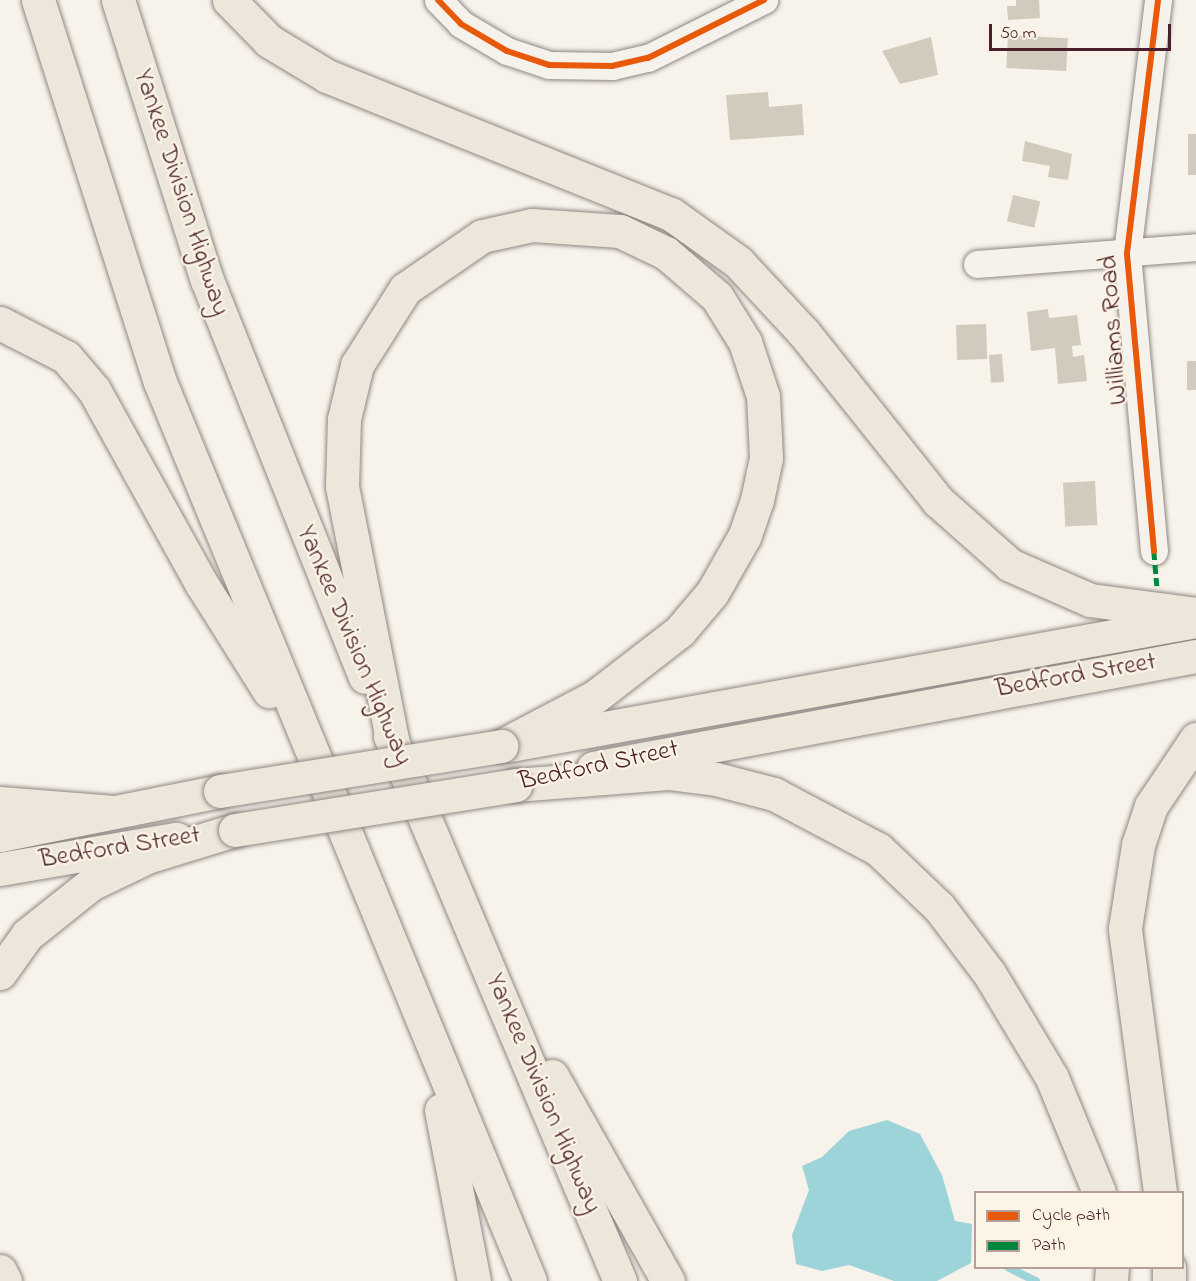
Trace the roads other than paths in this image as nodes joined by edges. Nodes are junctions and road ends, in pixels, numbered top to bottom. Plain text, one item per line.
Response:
1 (38, 0) edge
2 (118, 0) edge
3 (229, 0) edge
4 (438, 0) edge
5 (764, 0) edge
6 (1158, 0) edge
7 (1196, 247) edge
8 (1127, 253) junction
9 (977, 264) dead end
10 (0, 323) edge
11 (1154, 550) dead end
12 (1196, 614) edge
13 (1196, 621) edge
14 (1196, 656) edge
15 (392, 739) junction
16 (1196, 739) edge
17 (304, 742) junction
18 (501, 746) junction
19 (515, 785) junction
20 (0, 803) edge
21 (114, 812) junction
22 (235, 830) junction
23 (0, 835) edge
24 (0, 869) edge
25 (0, 973) edge
26 (497, 985) junction
27 (428, 1043) junction
28 (1099, 1191) edge
29 (1160, 1191) edge
30 (0, 1271) edge
31 (5, 1281) edge
32 (474, 1281) edge
33 (530, 1281) edge
34 (620, 1281) edge
35 (668, 1281) edge

1 - 17 main road
2 - 15 main road, Yankee Division Highway
3 - 12 main road
4 - 5 street
6 - 8 street, Williams Road
7 - 8 street
8 - 9 street
8 - 11 street, Williams Road
10 - 17 main road
13 - 18 main road, Bedford Street
14 - 19 main road, Bedford Street
15 - 18 main road
15 - 26 main road, Yankee Division Highway
16 - 29 main road
17 - 27 main road
18 - 21 main road, Bedford Street, bridge
19 - 22 main road, Bedford Street, bridge
19 - 28 main road
20 - 21 main road
21 - 23 main road, Bedford Street
22 - 24 main road, Bedford Street
22 - 25 main road
26 - 34 main road, Yankee Division Highway
26 - 35 main road
27 - 32 main road
27 - 33 main road
30 - 31 main road

